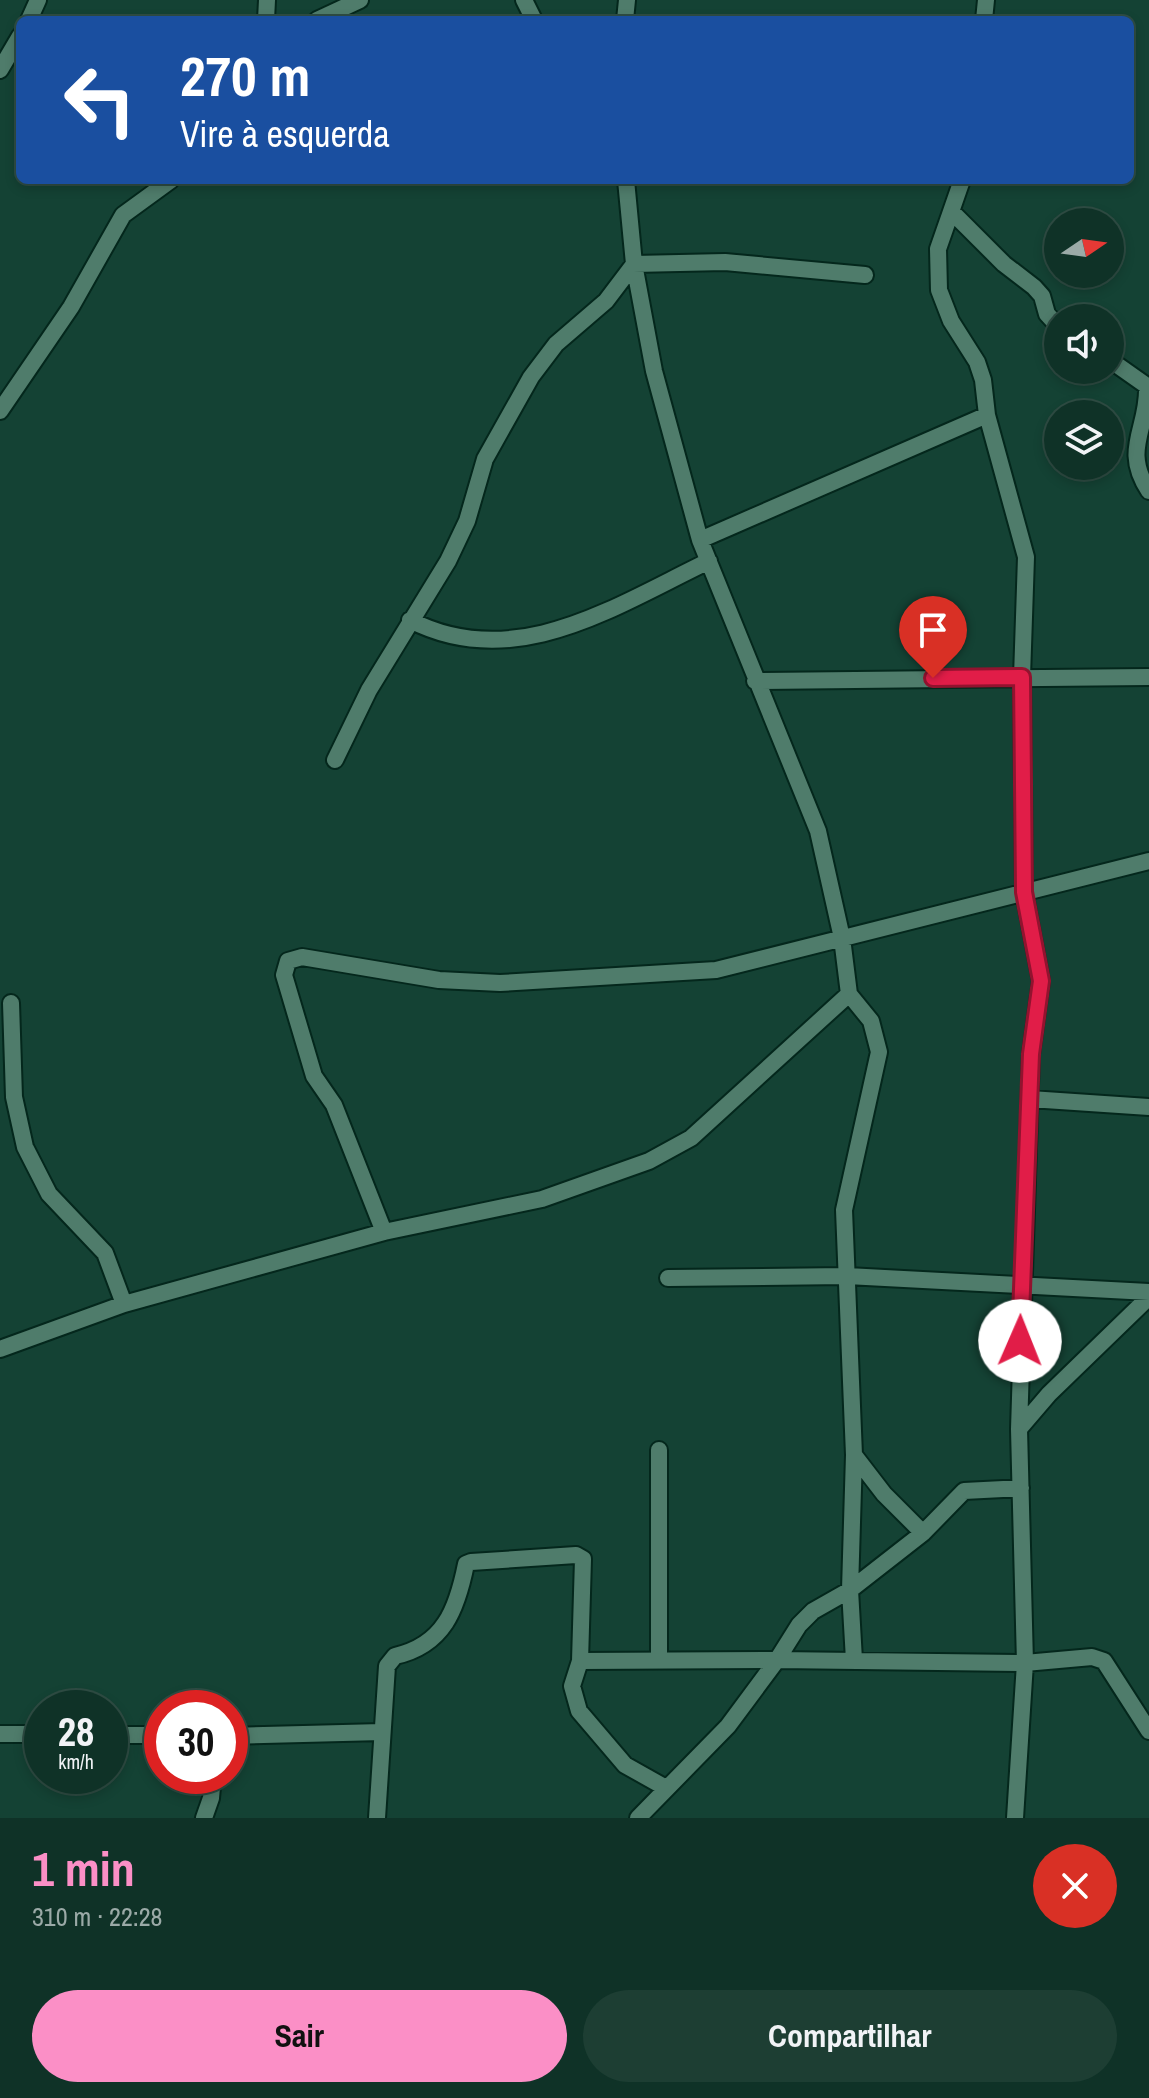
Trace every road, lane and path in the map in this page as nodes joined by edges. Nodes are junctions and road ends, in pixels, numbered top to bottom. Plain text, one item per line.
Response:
1 (360, 0) edge
2 (326, 16) edge
3 (16, 43) edge
4 (0, 70) edge
5 (166, 184) edge
6 (626, 184) edge
7 (961, 184) edge
8 (953, 213) junction
9 (634, 264) junction
10 (865, 275) dead end
11 (1044, 304) edge
12 (1124, 370) edge
13 (0, 411) edge
14 (987, 415) junction
15 (1149, 491) edge
16 (700, 540) junction
17 (709, 561) junction
18 (410, 620) junction
19 (1022, 677) junction
20 (1149, 677) edge
21 (755, 681) junction
22 (335, 760) dead end
23 (1149, 861) edge
24 (1024, 892) junction
25 (842, 938) junction
26 (849, 994) junction
27 (11, 1003) dead end
28 (1030, 1099) junction
29 (1149, 1107) edge
30 (384, 1232) junction
31 (847, 1276) junction
32 (668, 1278) dead end
33 (1021, 1283) junction
34 (1149, 1295) edge
35 (124, 1304) junction
36 (0, 1349) edge
37 (1019, 1429) junction
38 (659, 1450) dead end
39 (854, 1455) junction
40 (1021, 1488) junction
41 (923, 1533) junction
42 (850, 1590) junction
43 (659, 1659) junction
44 (777, 1660) junction
45 (854, 1660) junction
46 (580, 1661) junction
47 (1025, 1663) junction
48 (1149, 1731) edge
49 (382, 1732) junction
50 (0, 1734) edge
51 (24, 1734) edge
52 (248, 1736) edge
53 (666, 1788) junction
54 (211, 1794) edge
55 (204, 1818) edge
56 (377, 1818) edge
57 (638, 1818) edge
58 (1015, 1818) edge

1 - 2 street
3 - 4 street
5 - 13 street
6 - 9 street
7 - 8 street
8 - 11 street
8 - 14 street
9 - 10 street
9 - 16 street
9 - 18 street
12 - 15 street
14 - 16 street
14 - 19 street
16 - 17 street
17 - 18 street
17 - 21 street
18 - 22 street
19 - 20 street
19 - 21 street
19 - 24 street
21 - 25 street
23 - 24 street
24 - 25 street
24 - 28 street
25 - 26 street
25 - 30 street
26 - 30 street
26 - 31 street
27 - 35 street
28 - 29 street
28 - 33 street
30 - 35 street
31 - 32 street
31 - 33 street
31 - 39 street
33 - 34 street
33 - 37 street
34 - 37 street
35 - 36 street
37 - 40 street
38 - 43 street
39 - 41 street
39 - 42 street
40 - 41 street
40 - 47 street
41 - 42 street
42 - 44 street
42 - 45 street
43 - 44 street
43 - 46 street
44 - 45 street
44 - 53 street
45 - 47 street
46 - 49 street
46 - 53 street
47 - 48 street
47 - 58 street
49 - 52 street
49 - 56 street
50 - 51 street
53 - 57 street
54 - 55 street

